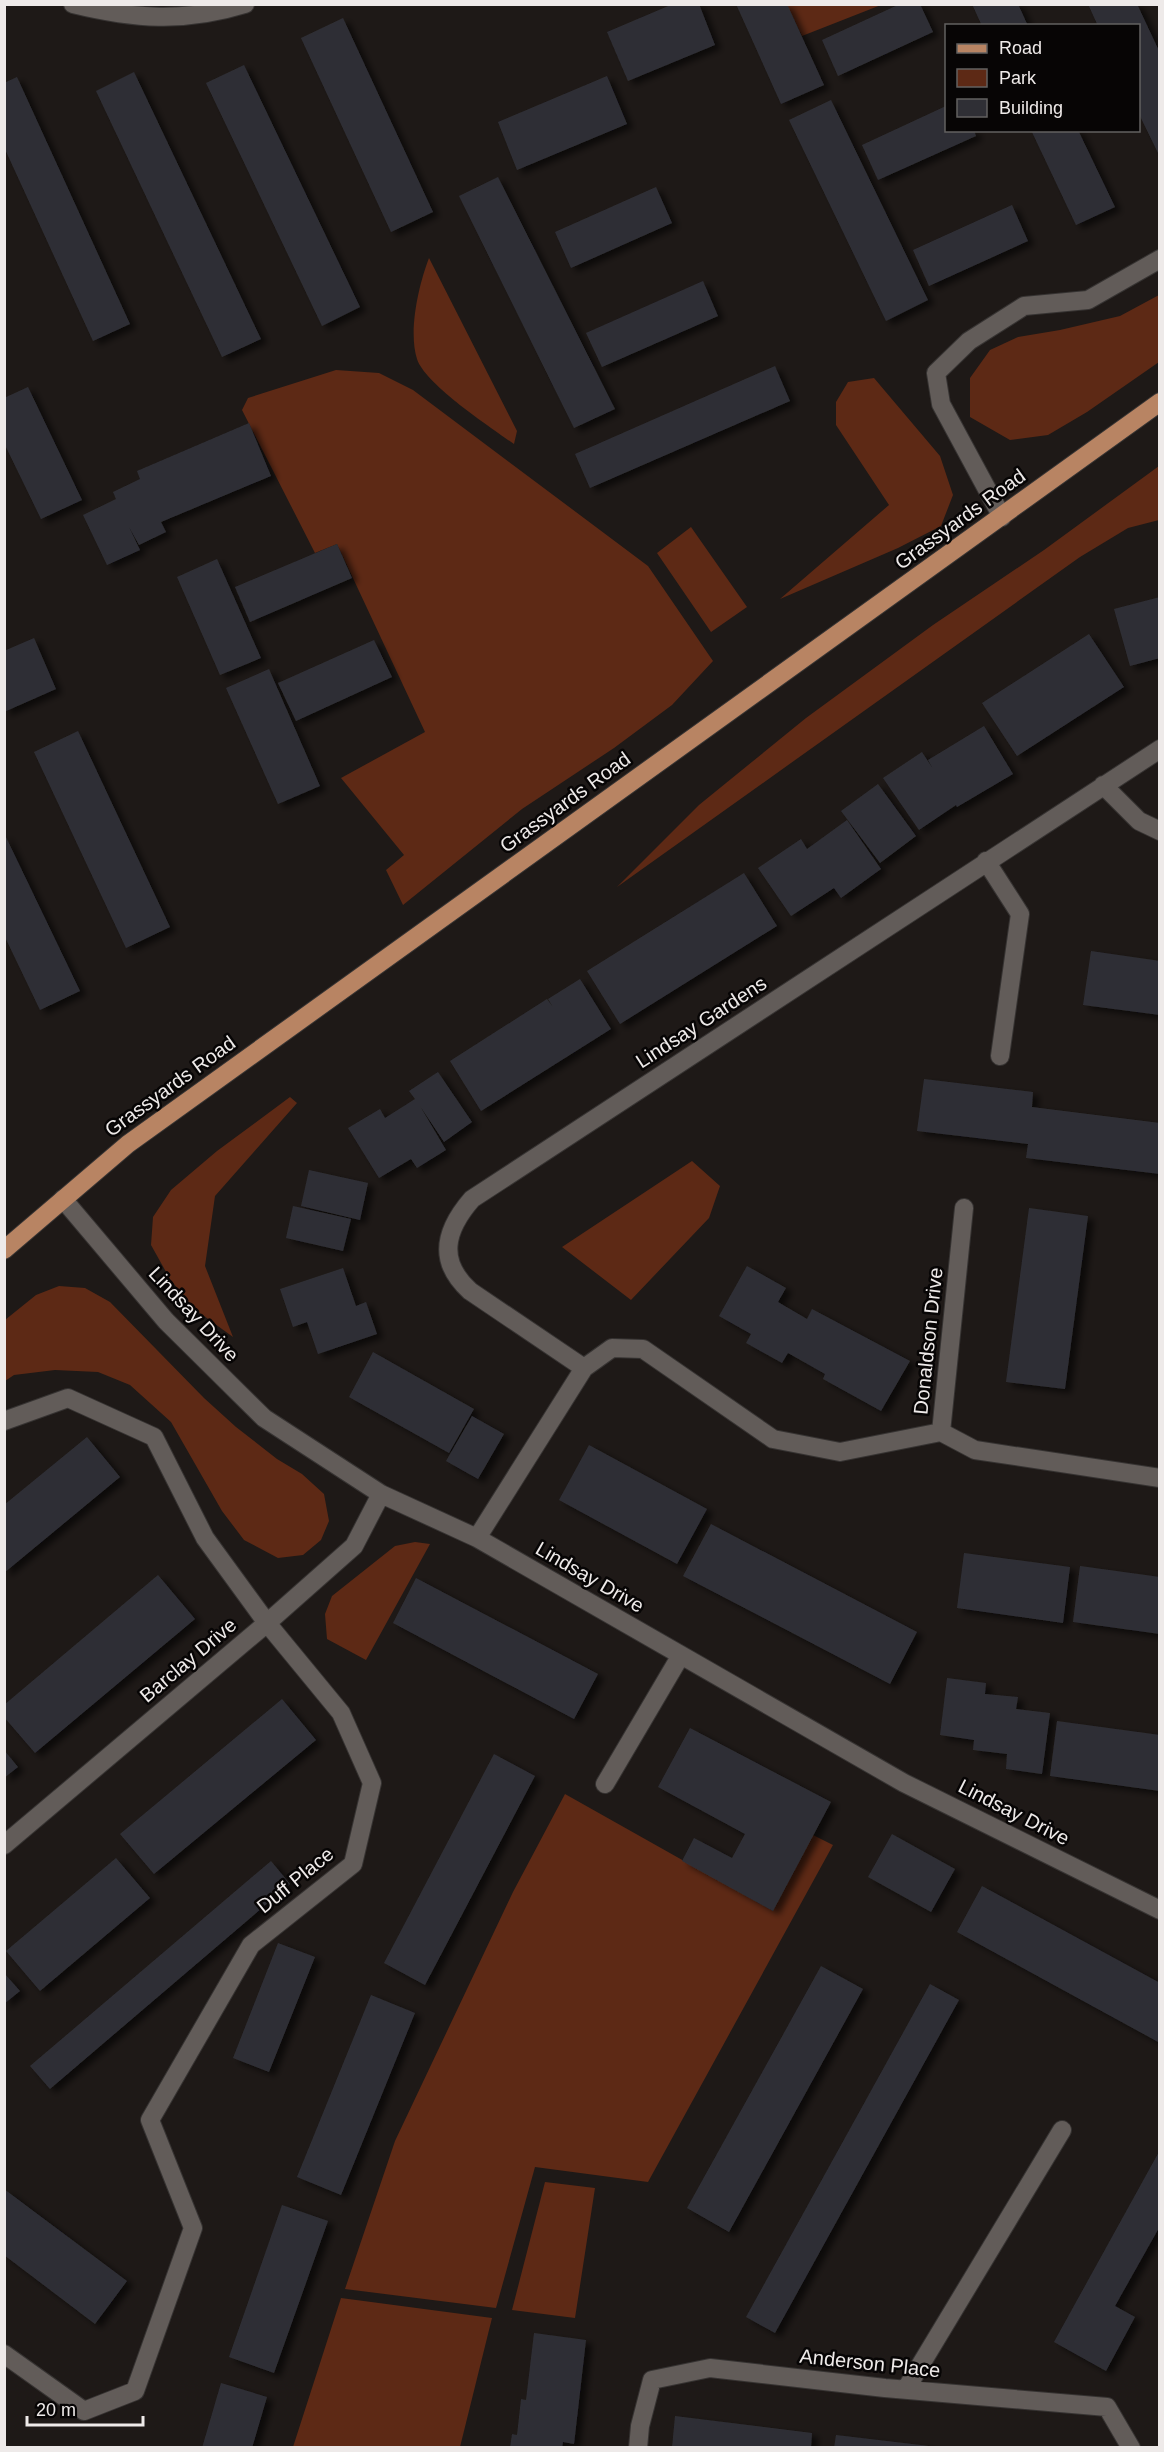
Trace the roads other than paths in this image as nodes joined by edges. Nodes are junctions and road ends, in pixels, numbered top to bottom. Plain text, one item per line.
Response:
1 (73, 4) edge
2 (245, 4) edge
3 (1160, 259) edge
4 (1160, 402) edge
5 (1002, 517) junction
6 (1160, 749) edge
7 (1103, 785) junction
8 (1160, 831) edge
9 (986, 861) junction
10 (1000, 1056) dead end
11 (63, 1199) junction
12 (964, 1208) dead end
13 (4, 1250) edge
14 (584, 1368) junction
15 (4, 1421) edge
16 (941, 1432) junction
17 (1160, 1478) edge
18 (381, 1494) junction
19 (477, 1538) junction
20 (267, 1623) junction
21 (681, 1655) junction
22 (606, 1784) dead end
23 (4, 1845) edge
24 (1160, 1910) edge
25 (1062, 2130) dead end
26 (4, 2354) edge
27 (906, 2389) junction
28 (638, 2448) edge
29 (1131, 2448) edge

1 - 2 street
3 - 5 street
4 - 5 main road, Grassyards Road
5 - 11 main road, Grassyards Road
6 - 7 street, Lindsay Gardens
7 - 8 street
7 - 9 street, Lindsay Gardens
9 - 10 street
9 - 14 street, Lindsay Gardens
11 - 13 main road, Grassyards Road
11 - 18 street, Lindsay Drive
12 - 16 street, Donaldson Drive
14 - 16 street
14 - 19 street
15 - 20 street, Duff Place
16 - 17 street, Donaldson Drive
18 - 19 street, Lindsay Drive
18 - 20 street, Barclay Drive
19 - 21 street, Lindsay Drive
20 - 23 street, Barclay Drive
20 - 26 street, Duff Place
21 - 22 street
21 - 24 street, Lindsay Drive
25 - 27 street
27 - 28 street, Anderson Place
27 - 29 street, Anderson Place

